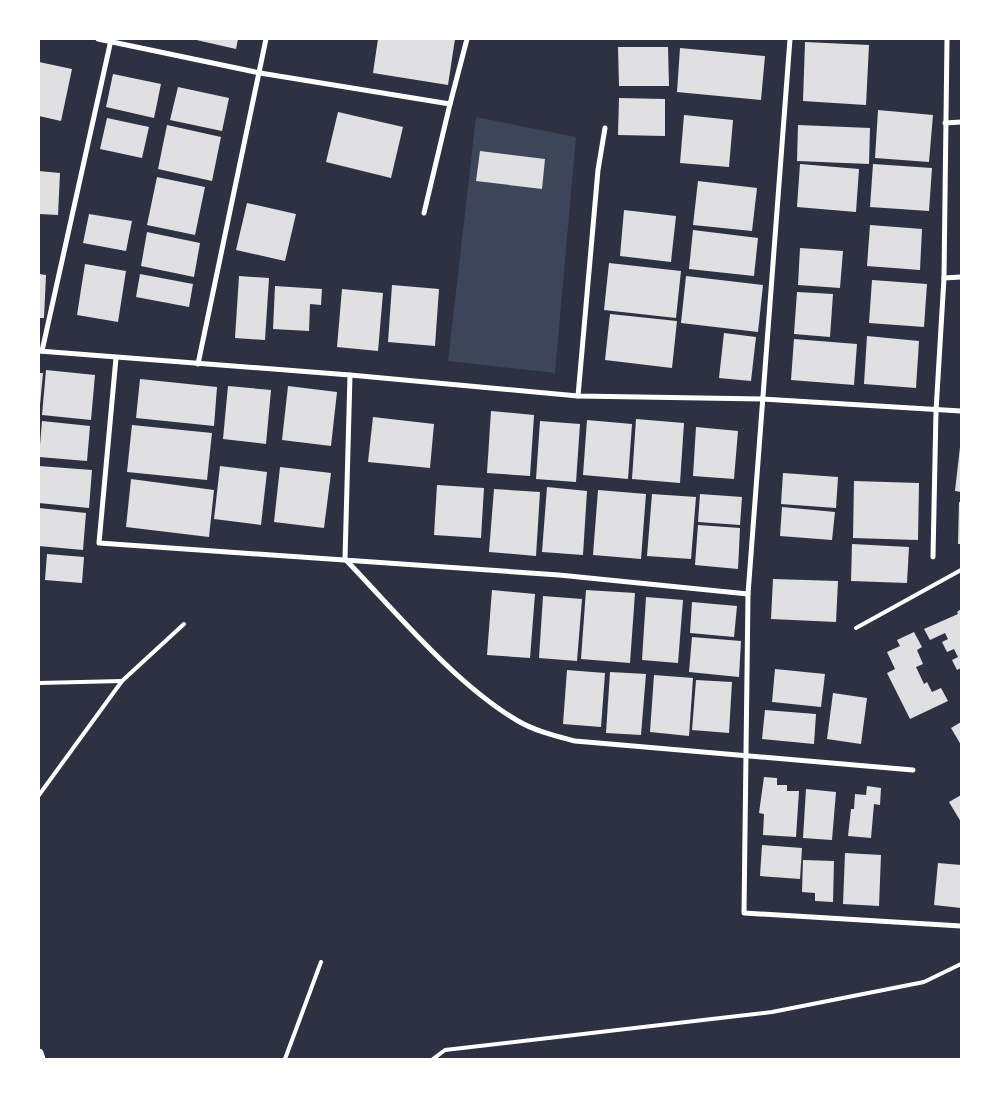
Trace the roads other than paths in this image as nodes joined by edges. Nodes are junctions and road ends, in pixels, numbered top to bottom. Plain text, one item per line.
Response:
1 (98, 39) edge
2 (266, 39) edge
3 (467, 39) edge
4 (790, 39) edge
5 (947, 39) edge
6 (111, 40) edge
7 (260, 73) junction
8 (450, 104) junction
9 (961, 122) edge
10 (945, 123) junction
11 (605, 128) dead end
12 (424, 213) dead end
13 (961, 277) edge
14 (944, 278) junction
15 (40, 351) edge
16 (116, 358) junction
17 (198, 364) junction
18 (350, 375) junction
19 (578, 396) junction
20 (762, 400) junction
21 (936, 411) junction
22 (961, 412) edge
23 (933, 556) dead end
24 (345, 559) junction
25 (961, 570) edge
26 (748, 594) junction
27 (184, 624) dead end
28 (856, 628) dead end
29 (122, 682) junction
30 (39, 683) edge
31 (746, 756) junction
32 (913, 770) dead end
33 (39, 794) edge
34 (961, 926) edge
35 (321, 962) dead end
36 (961, 964) edge
37 (39, 1053) edge
38 (41, 1059) edge
39 (285, 1059) edge
40 (433, 1059) edge

1 - 6 street
2 - 7 street
3 - 8 street
4 - 20 street
5 - 10 street
6 - 7 street
6 - 15 street
7 - 8 street
7 - 17 street
8 - 12 street
9 - 10 street
10 - 14 street
11 - 19 street
13 - 14 street
14 - 21 street
15 - 16 street
16 - 17 street
16 - 24 street
17 - 18 street
18 - 19 street
18 - 24 street
19 - 20 street
20 - 21 street
20 - 26 street
21 - 22 street
21 - 23 street
24 - 26 street
24 - 31 street
25 - 28 lane
26 - 31 street
27 - 29 lane
29 - 30 lane
29 - 33 lane
31 - 32 street
31 - 34 street
35 - 39 lane
36 - 40 lane
37 - 38 street

